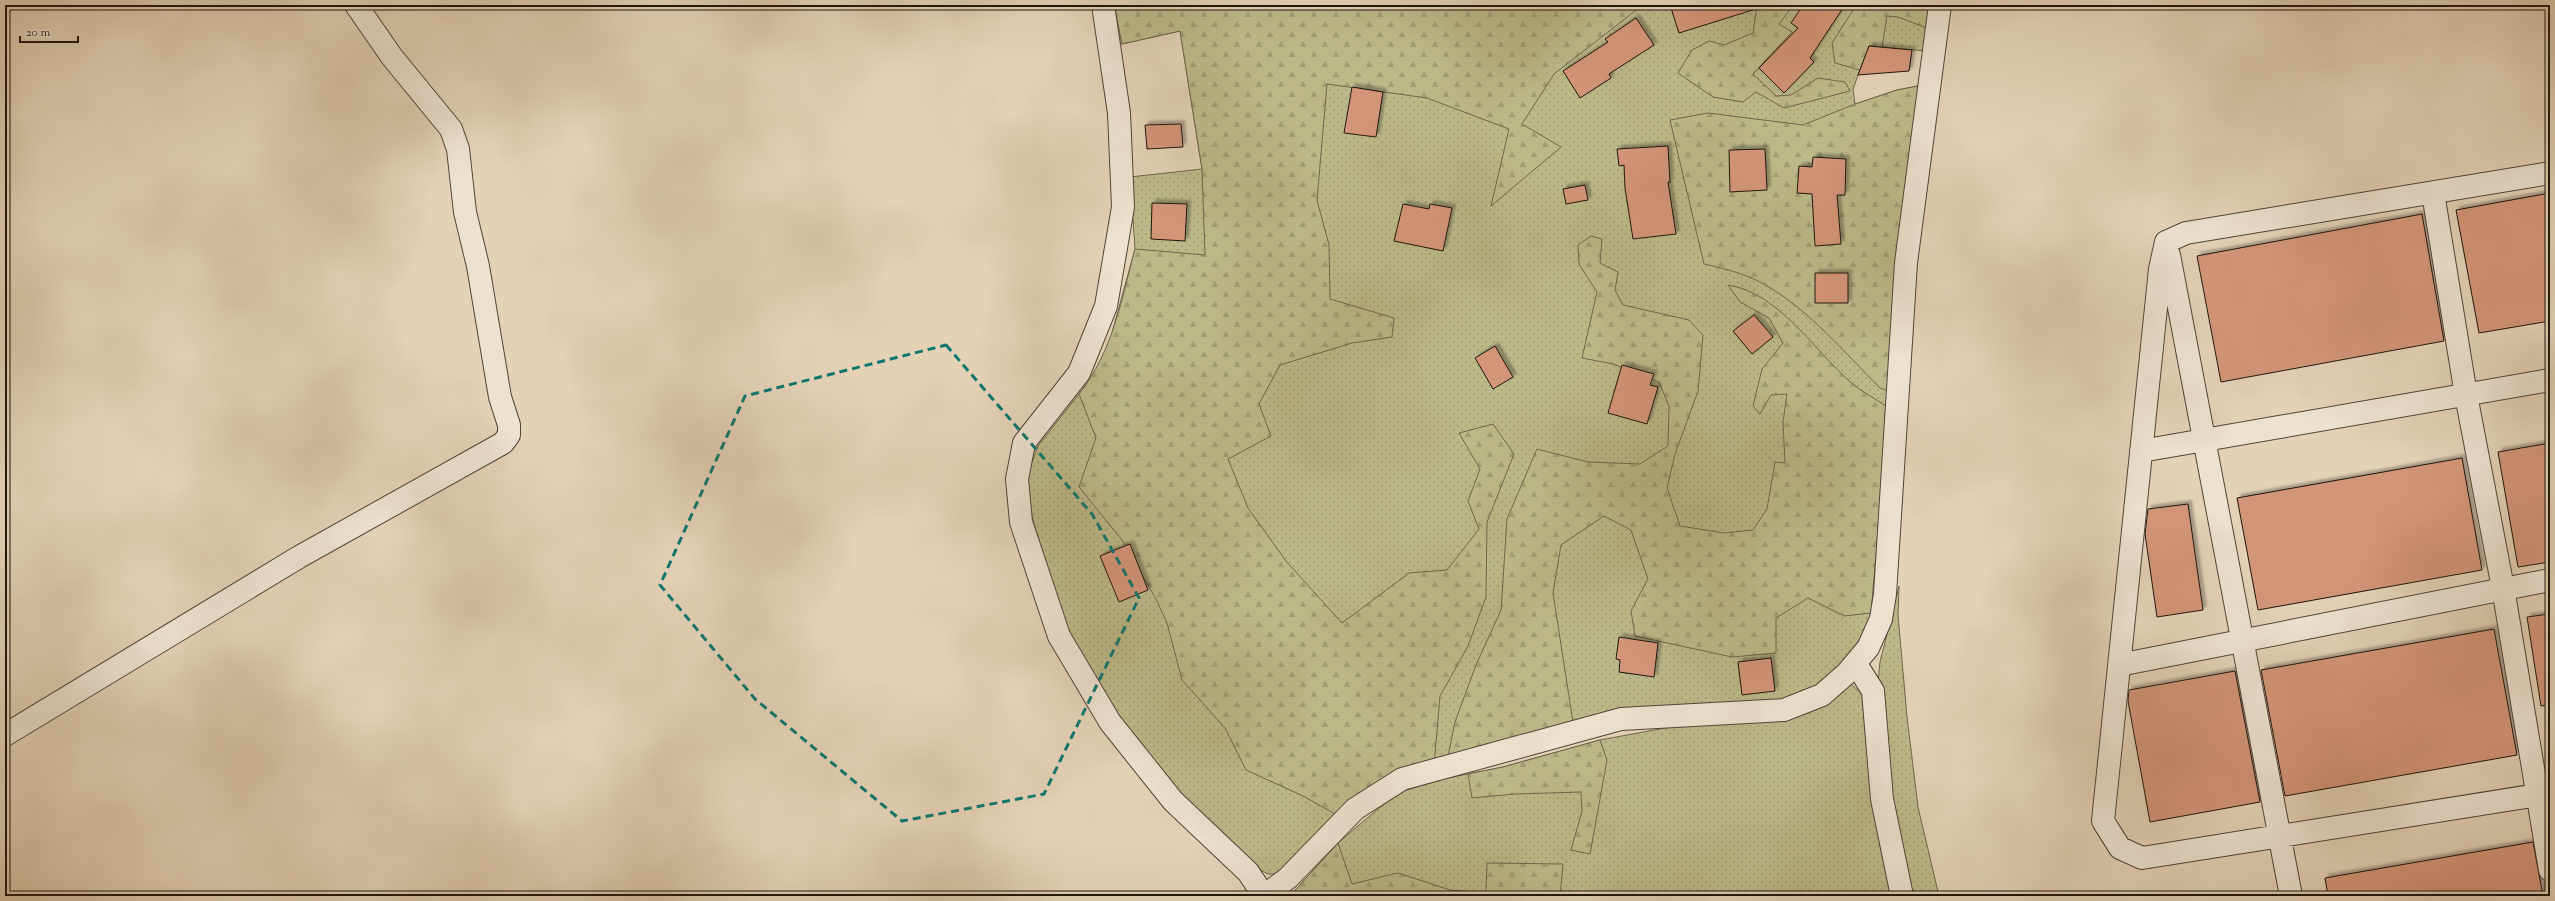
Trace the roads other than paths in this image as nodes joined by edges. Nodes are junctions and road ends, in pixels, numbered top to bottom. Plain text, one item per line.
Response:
1 (356, 5) edge
2 (1104, 5) edge
3 (1940, 5) edge
4 (2550, 174) edge
5 (2433, 193) junction
6 (2166, 242) junction
7 (2550, 380) edge
8 (2466, 395) junction
9 (2203, 440) junction
10 (2141, 452) junction
11 (2550, 580) edge
12 (2503, 588) junction
13 (2242, 641) junction
14 (1856, 664) junction
15 (2119, 665) junction
16 (5, 735) edge
17 (2543, 794) edge
18 (2279, 836) junction
19 (2550, 870) edge
20 (1264, 896) edge
21 (1902, 896) edge
22 (2291, 896) edge

1 - 16 street
2 - 20 street
3 - 14 street
4 - 5 street
5 - 6 street
5 - 8 street
6 - 9 street
6 - 10 street
7 - 8 street
8 - 9 street
8 - 12 street
9 - 10 street
9 - 13 street
10 - 15 street
11 - 12 street
12 - 13 street
12 - 17 street
13 - 15 street
13 - 18 street
14 - 20 street
14 - 21 street
15 - 18 street
17 - 18 street
17 - 19 street
18 - 22 street

